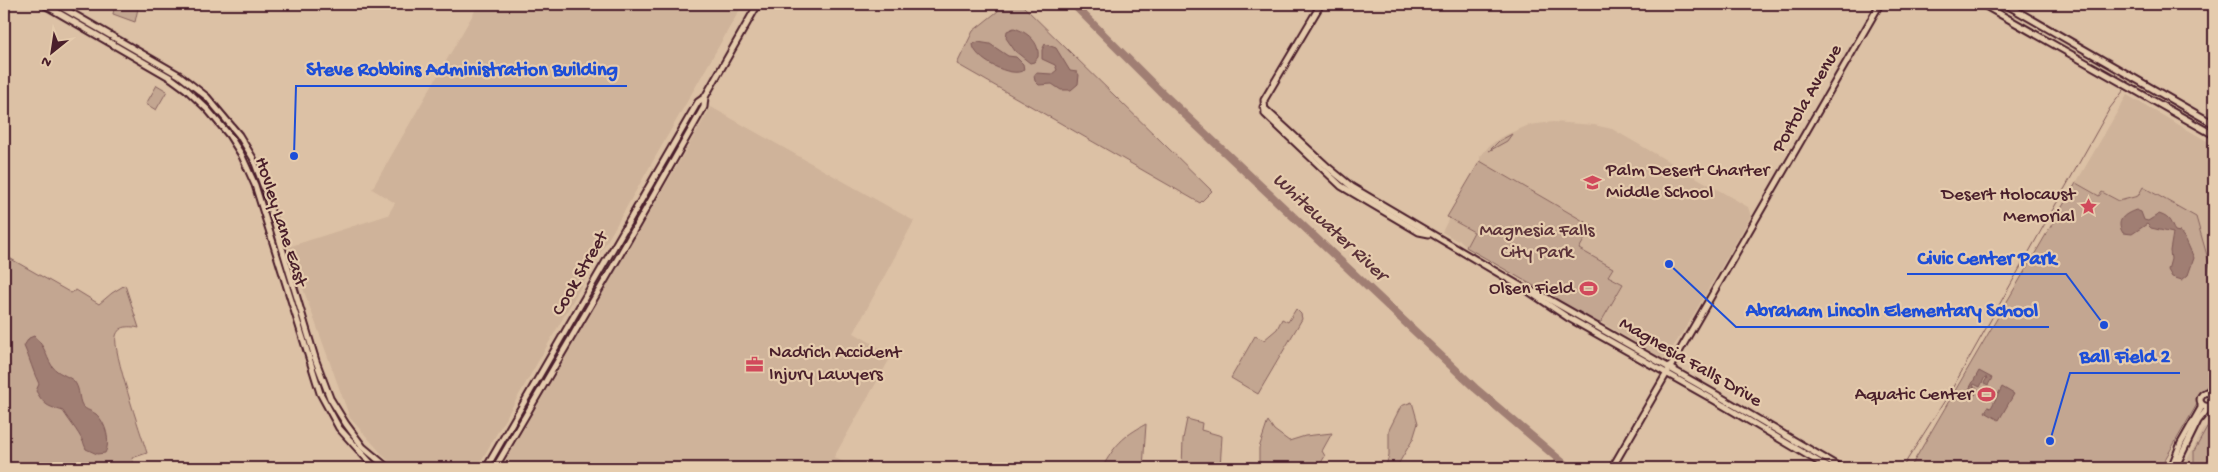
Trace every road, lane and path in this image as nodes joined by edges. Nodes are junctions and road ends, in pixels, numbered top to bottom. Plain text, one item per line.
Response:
1 (43, 4) edge
2 (56, 4) edge
3 (758, 4) edge
4 (1321, 4) edge
5 (1880, 4) edge
6 (1884, 4) edge
7 (1982, 4) edge
8 (2005, 4) edge
9 (1874, 14) junction
10 (705, 97) junction
11 (2214, 124) edge
12 (2214, 135) edge
13 (620, 237) junction
14 (618, 258) junction
15 (1668, 370) junction
16 (2214, 384) edge
17 (2208, 392) junction
18 (529, 395) junction
19 (2214, 396) edge
20 (2214, 403) edge
21 (2201, 404) junction
22 (2209, 407) junction
23 (524, 419) junction
24 (376, 468) edge
25 (388, 468) edge
26 (486, 468) edge
27 (495, 468) edge
28 (1612, 468) edge
29 (1829, 468) edge
30 (1840, 468) edge
31 (2173, 468) edge

1 - 24 main road, Hovley Lane East
2 - 25 main road, Hovley Lane East
3 - 10 main road, Cook Street
4 - 15 main road, Magnesia Falls Drive
5 - 9 main road, Portola Avenue
6 - 9 main road
7 - 12 main road
8 - 11 main road
9 - 15 main road, Portola Avenue
10 - 13 main road, Cook Street
10 - 14 main road, Cook Street
13 - 14 main road
13 - 18 main road, Cook Street
14 - 23 main road, Cook Street
15 - 28 main road, Portola Avenue
15 - 29 main road, Magnesia Falls Drive
15 - 30 main road, Magnesia Falls Drive
16 - 17 main road
17 - 19 main road
17 - 21 main road
18 - 23 main road
18 - 26 main road, Cook Street
20 - 22 main road
21 - 22 main road
21 - 31 main road
22 - 31 main road
23 - 27 main road, Cook Street

